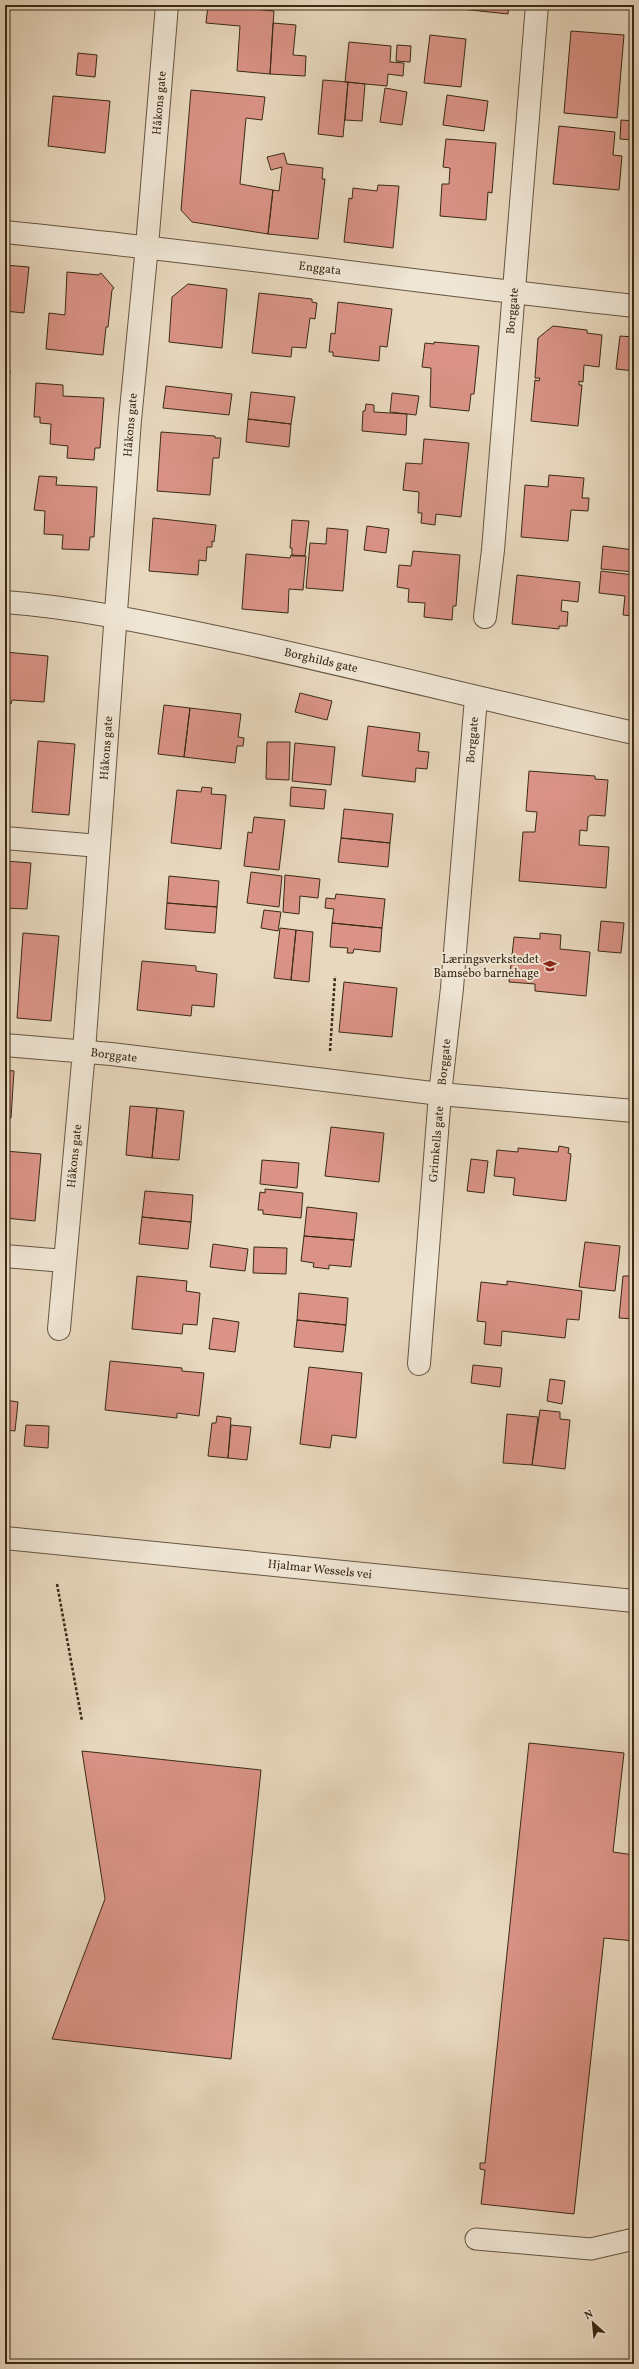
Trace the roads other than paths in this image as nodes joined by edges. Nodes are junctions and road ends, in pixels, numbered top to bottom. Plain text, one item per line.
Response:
1 (167, 5) edge
2 (537, 5) edge
3 (5, 232) edge
4 (148, 246) junction
5 (514, 293) junction
6 (634, 306) edge
7 (5, 602) edge
8 (114, 615) junction
9 (485, 616) dead end
10 (476, 698) junction
11 (634, 733) edge
12 (5, 838) edge
13 (99, 846) junction
14 (5, 1045) edge
15 (84, 1051) junction
16 (440, 1094) junction
17 (634, 1111) edge
18 (5, 1256) edge
19 (64, 1261) junction
20 (59, 1329) dead end
21 (419, 1364) dead end
22 (5, 1538) edge
23 (634, 1602) edge
24 (476, 2239) dead end
25 (634, 2239) edge

1 - 4 street, Håkons gate
2 - 5 street, Borggate
3 - 4 street, Enggata
4 - 5 street, Enggata
4 - 8 street, Håkons gate
5 - 6 street, Enggata
5 - 9 street, Borggate
7 - 8 street, Borghilds gate
8 - 10 street, Borghilds gate
8 - 13 street, Håkons gate
10 - 11 street, Borghilds gate
10 - 16 street, Borggate
12 - 13 street
13 - 15 street, Håkons gate
14 - 15 street
15 - 16 street, Borggate
15 - 19 street, Håkons gate
16 - 17 street, Grimkells gate
16 - 21 street, Grimkells gate
18 - 19 street
19 - 20 street, Håkons gate
22 - 23 street, Hjalmar Wessels vei
24 - 25 lane

